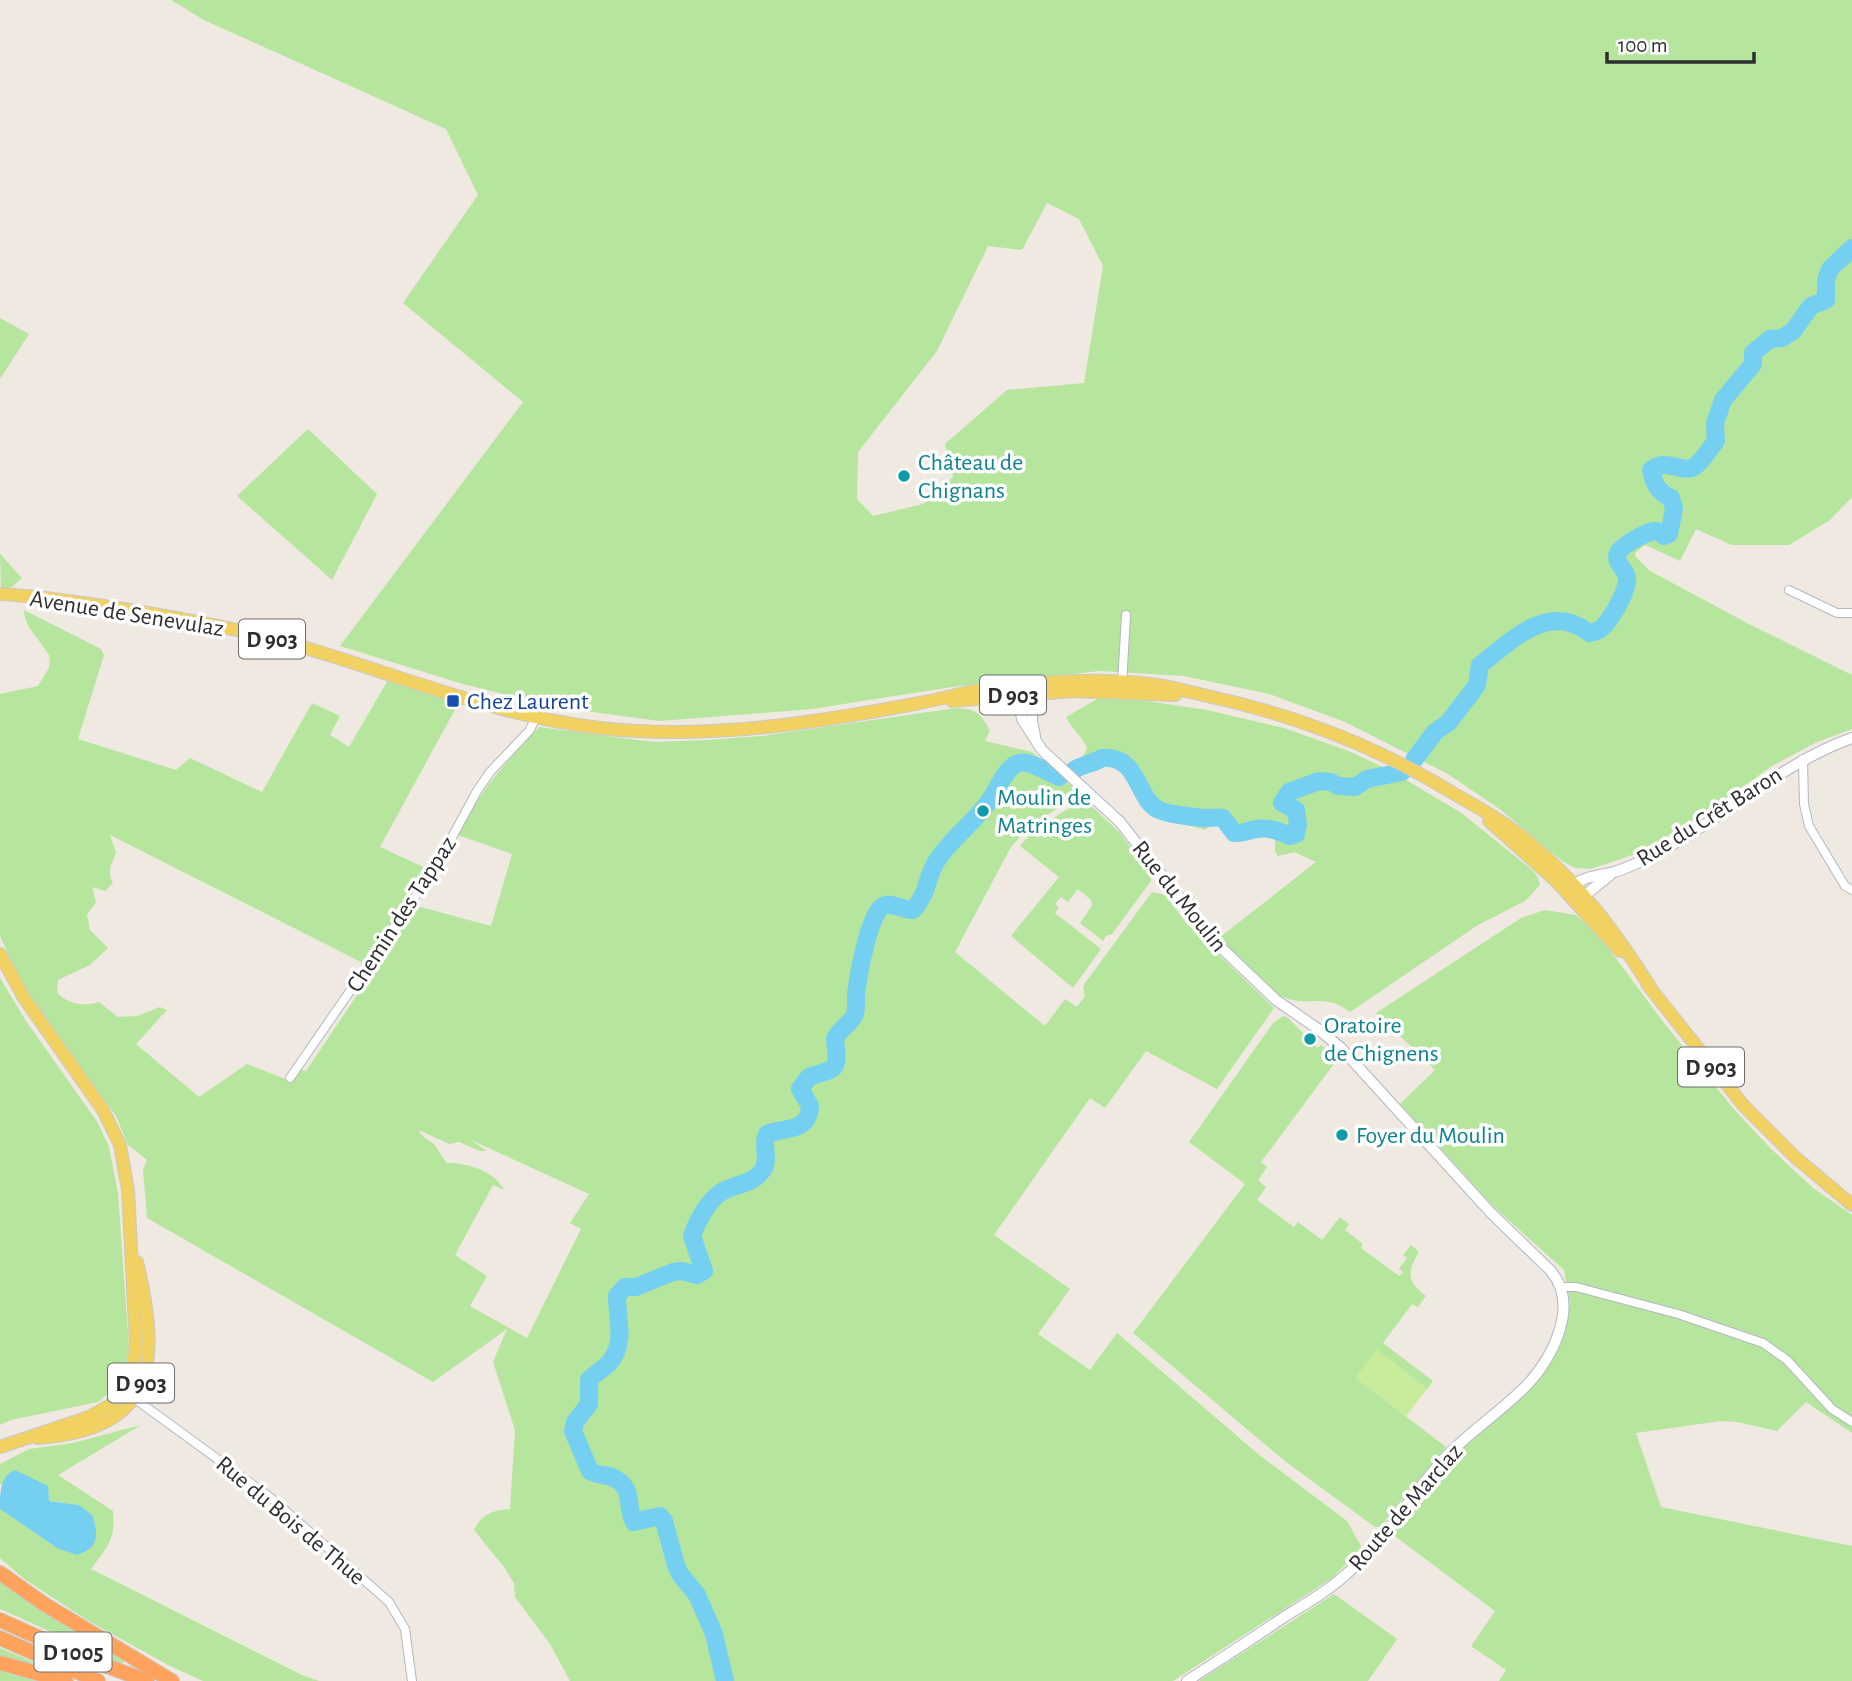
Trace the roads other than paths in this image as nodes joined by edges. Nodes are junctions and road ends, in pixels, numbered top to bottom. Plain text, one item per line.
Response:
1 (1789, 590) dead end
2 (0, 594) edge
3 (1852, 613) edge
4 (1126, 615) dead end
5 (1122, 687) junction
6 (1034, 689) junction
7 (1016, 690) junction
8 (536, 718) junction
9 (1852, 738) edge
10 (1037, 742) junction
11 (1803, 759) junction
12 (1615, 872) junction
13 (1570, 888) junction
14 (1852, 890) edge
15 (1580, 898) junction
16 (0, 954) edge
17 (290, 1077) dead end
18 (1852, 1205) edge
19 (1562, 1287) junction
20 (128, 1394) junction
21 (1852, 1422) edge
22 (0, 1447) edge
23 (0, 1573) edge
24 (0, 1620) edge
25 (0, 1638) edge
26 (0, 1663) edge
27 (66, 1681) edge
28 (98, 1681) edge
29 (147, 1681) edge
30 (172, 1681) edge
31 (412, 1681) edge
32 (1186, 1681) edge

1 - 3 street
2 - 8 main road, Avenue de Senevulaz / D 903
4 - 5 street
5 - 6 main road, D 903
5 - 13 main road, D 903
6 - 7 main road, D 903
6 - 10 street
7 - 8 main road, D 903
7 - 10 street, Rue du Moulin
8 - 17 street, Chemin des Tappaz
9 - 11 street, Rue du Crêt Baron
10 - 19 street, Rue du Moulin
11 - 12 street, Rue du Crêt Baron
11 - 14 street, Rue du Crêt Baron
12 - 13 street, Rue du Crêt Baron
12 - 15 street, Rue du Crêt Baron
13 - 15 main road, D 903
15 - 18 main road, D 903
16 - 20 main road, D 903
19 - 21 street
19 - 32 street, Route de Marclaz
20 - 22 main road, D 903
20 - 31 street, Rue du Bois de Thue
23 - 30 highway
24 - 29 highway, D 1005
25 - 28 highway, D 1005
26 - 27 highway

